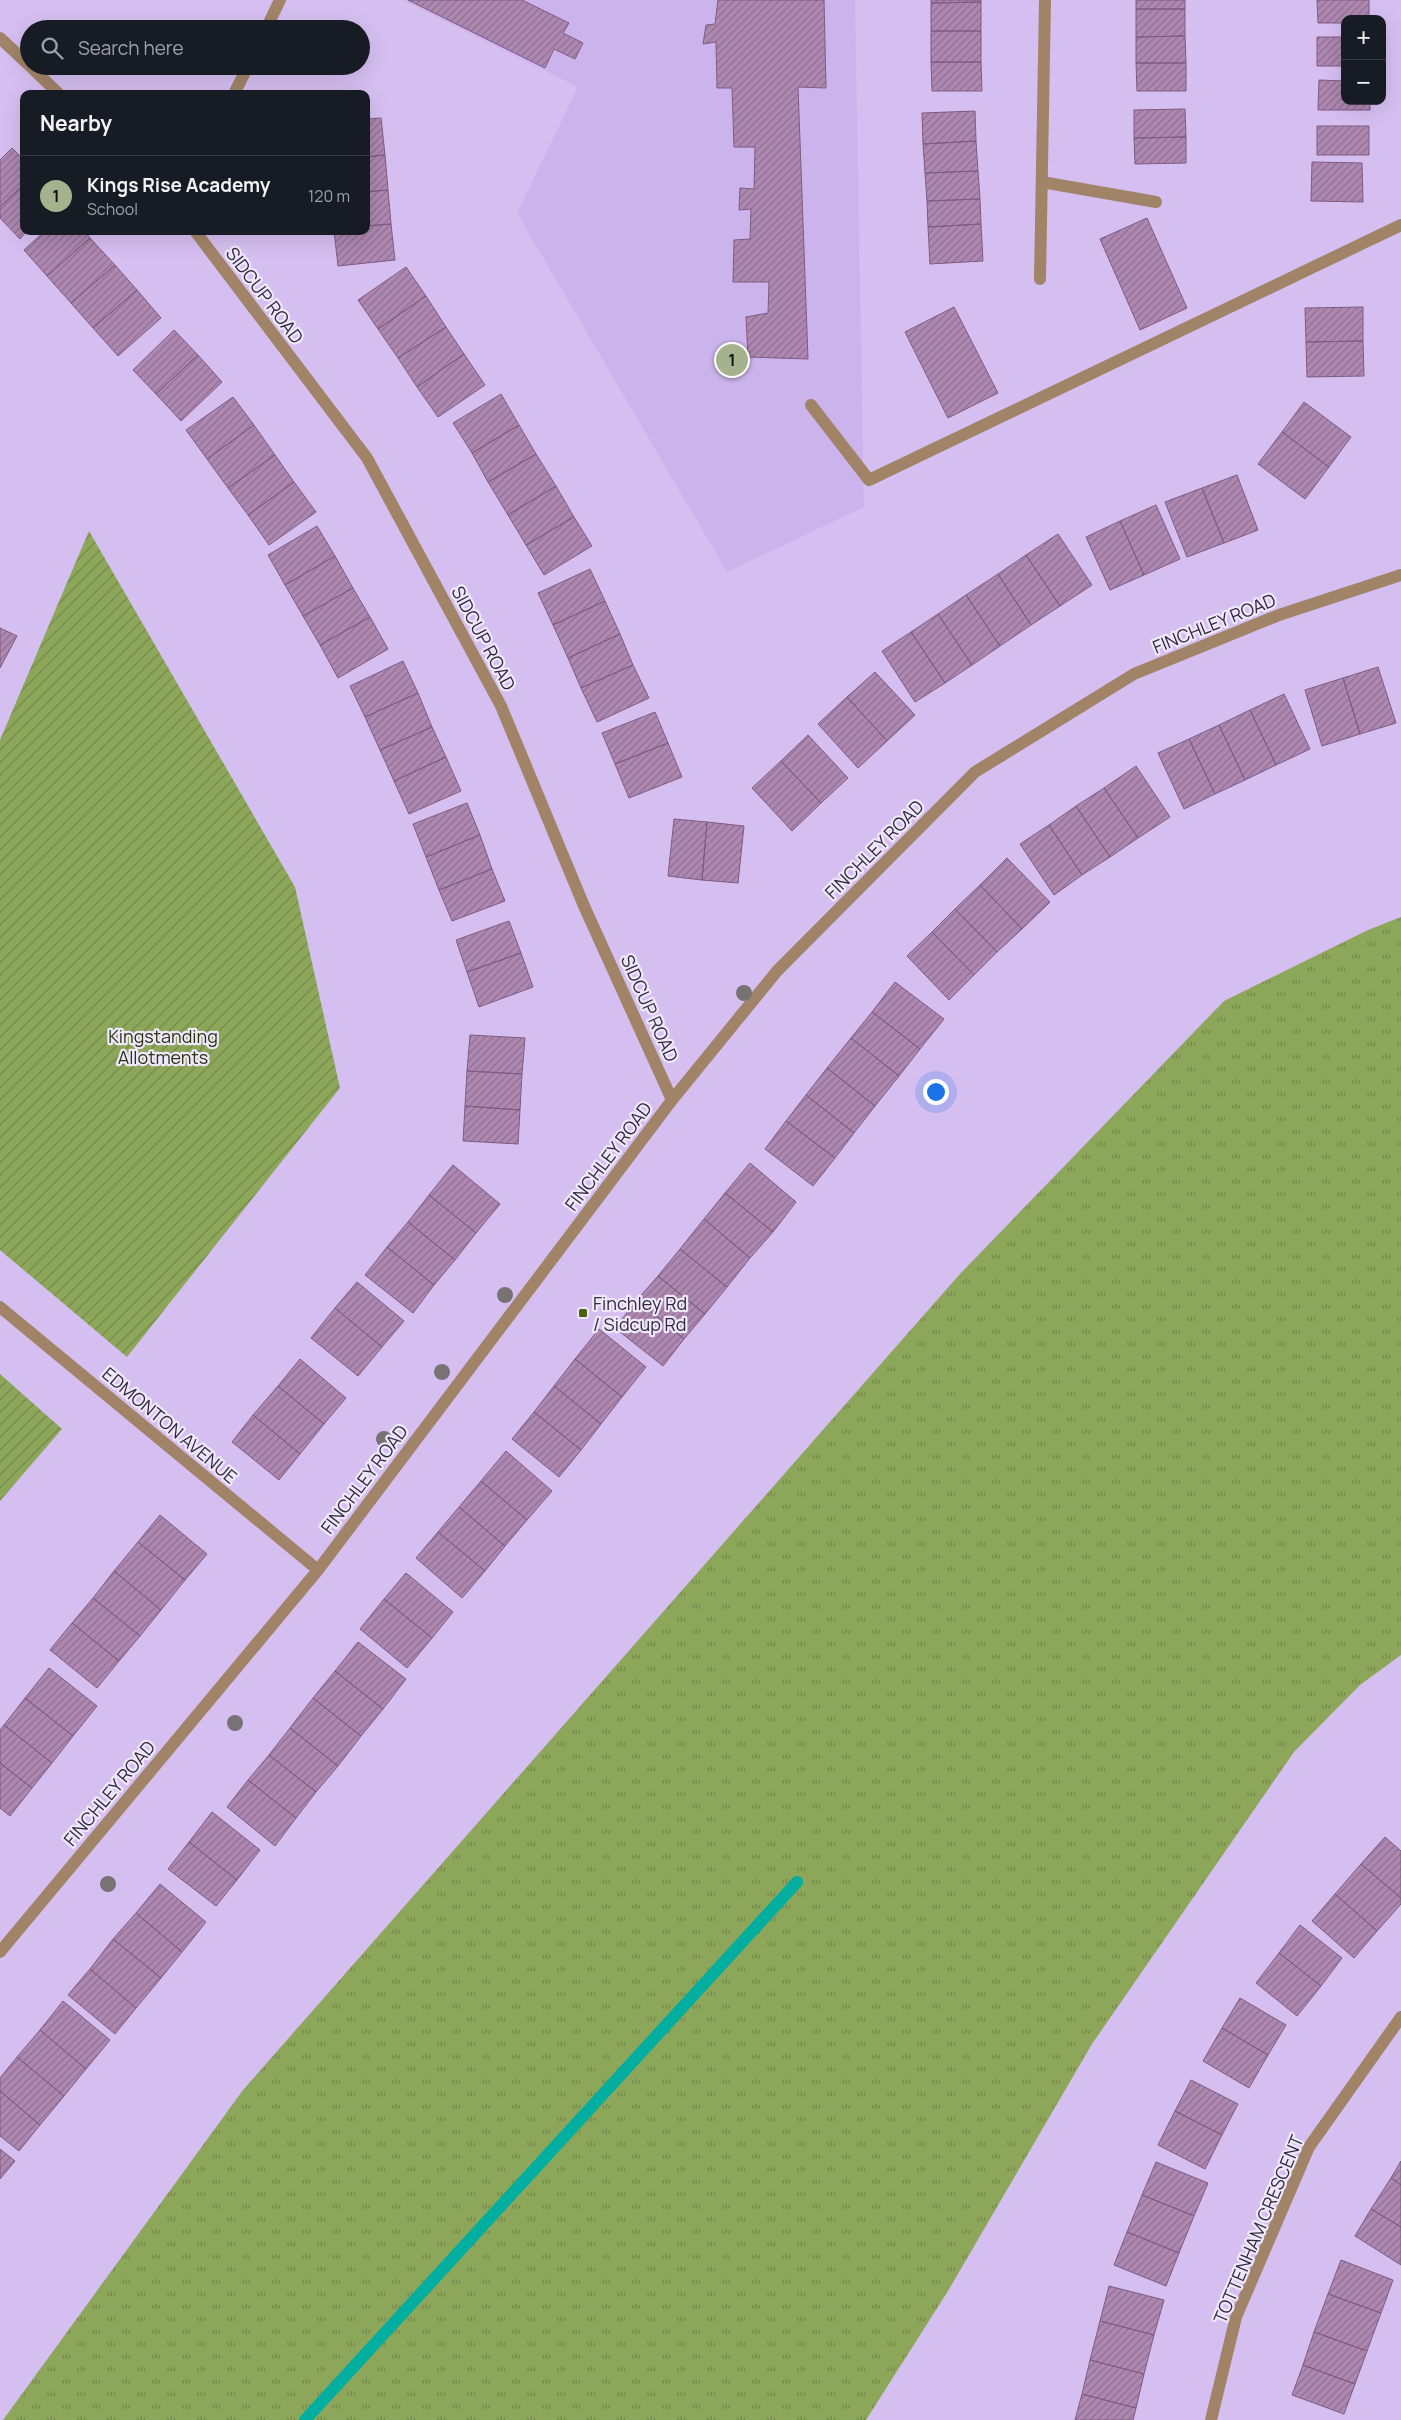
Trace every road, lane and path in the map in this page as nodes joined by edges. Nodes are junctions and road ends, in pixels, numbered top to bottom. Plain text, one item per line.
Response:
1 (280, 0) edge
2 (1045, 0) edge
3 (270, 20) edge
4 (0, 38) edge
5 (20, 57) edge
6 (39, 75) edge
7 (244, 75) edge
8 (55, 90) edge
9 (236, 90) edge
10 (1042, 182) junction
11 (1156, 202) dead end
12 (1401, 225) edge
13 (199, 235) edge
14 (1040, 280) dead end
15 (812, 405) dead end
16 (1401, 575) edge
17 (672, 1100) junction
18 (0, 1307) edge
19 (318, 1570) junction
20 (0, 1952) edge
21 (1401, 2017) edge
22 (1211, 2420) edge

1 - 3 street
2 - 10 street
4 - 5 street
6 - 8 street
7 - 9 street
10 - 11 street
10 - 14 street
12 - 15 street
13 - 17 street, SIDCUP ROAD
16 - 17 street, FINCHLEY ROAD
17 - 19 street, FINCHLEY ROAD
18 - 19 street, EDMONTON AVENUE
19 - 20 street, FINCHLEY ROAD
21 - 22 street, TOTTENHAM CRESCENT

